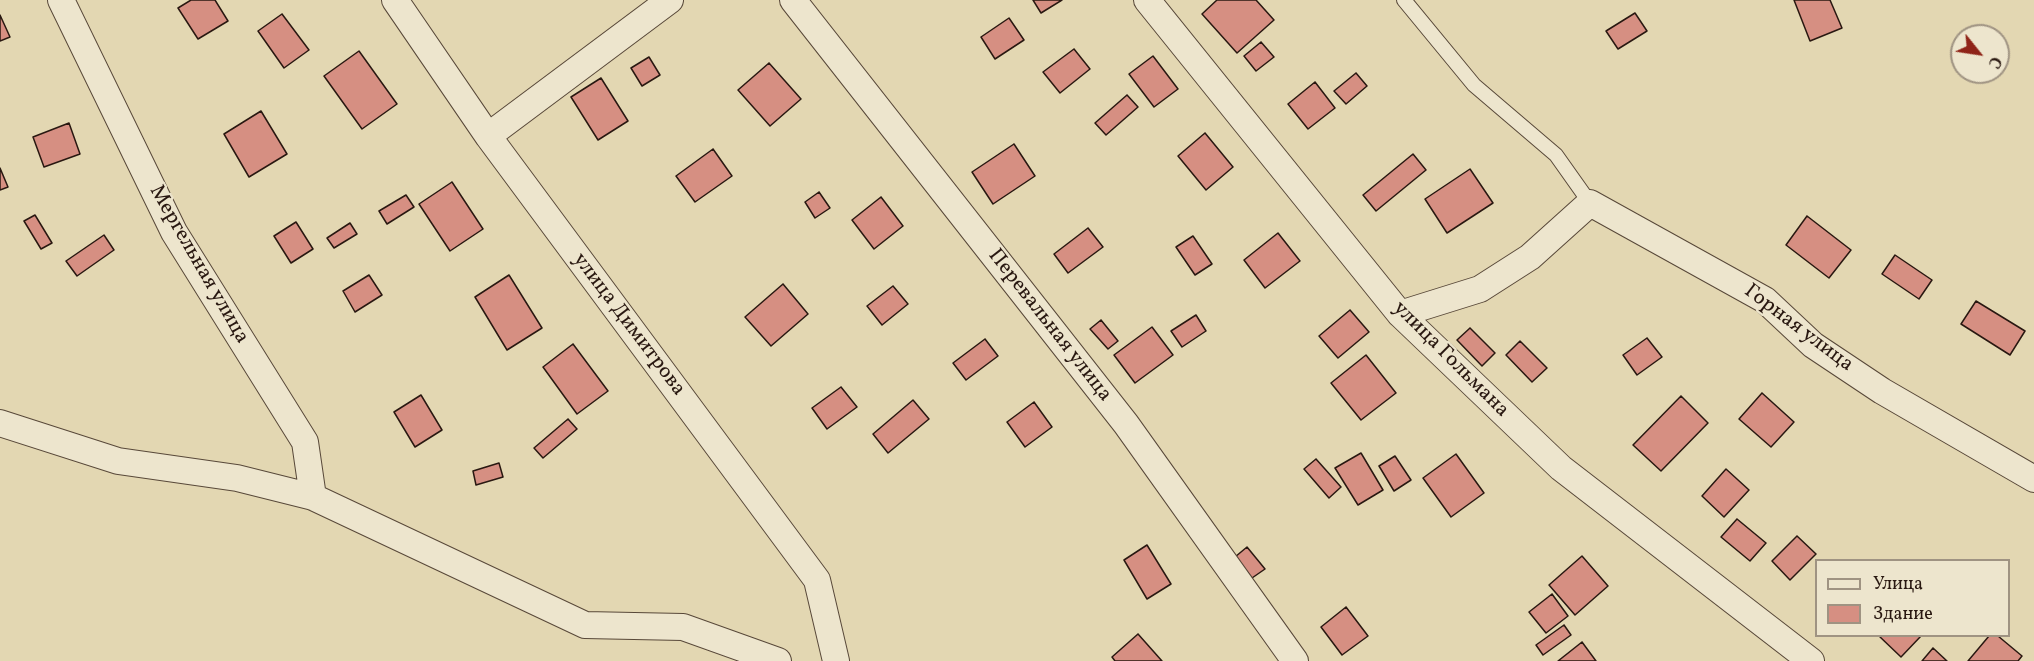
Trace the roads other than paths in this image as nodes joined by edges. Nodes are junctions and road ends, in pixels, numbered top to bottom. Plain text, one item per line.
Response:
1 (61, 0) edge
2 (395, 0) edge
3 (670, 0) edge
4 (793, 0) edge
5 (1147, 0) edge
6 (1404, 0) edge
7 (488, 136) junction
8 (1590, 203) junction
9 (1400, 314) junction
10 (0, 423) edge
11 (2034, 479) edge
12 (313, 497) junction
13 (778, 661) edge
14 (836, 661) edge
15 (1295, 661) edge
16 (1811, 661) edge

1 - 12 street, Мергельная улица
2 - 7 street, улица Димитрова
3 - 7 street
4 - 15 street, Перевальная улица
5 - 9 street, улица Гольмана
6 - 8 lane
7 - 14 street, улица Димитрова
8 - 9 street
8 - 11 street, Горная улица
9 - 16 street, улица Гольмана
10 - 12 street
12 - 13 street

